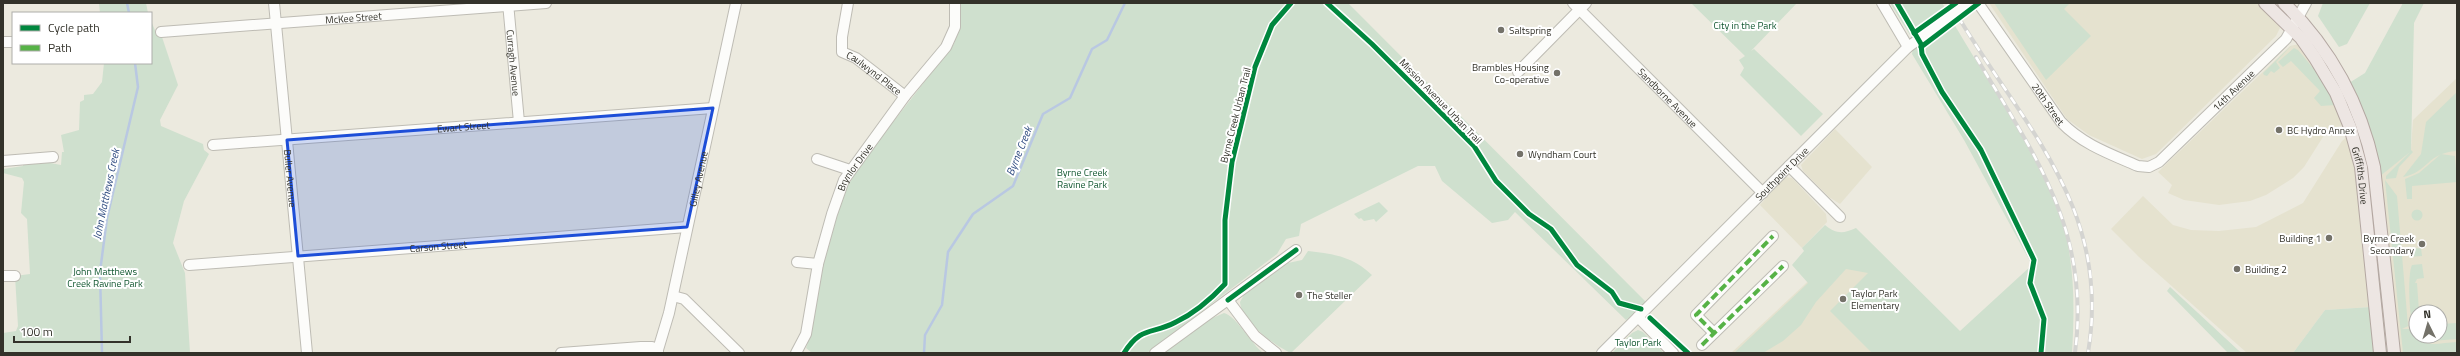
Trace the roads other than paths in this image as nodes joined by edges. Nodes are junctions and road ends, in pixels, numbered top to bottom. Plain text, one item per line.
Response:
1 (274, 3) edge
2 (546, 3) edge
3 (736, 3) edge
4 (848, 3) edge
5 (955, 3) edge
6 (1882, 3) edge
7 (1969, 3) edge
8 (1978, 3) edge
9 (2265, 3) edge
10 (2284, 3) edge
11 (2306, 3) edge
12 (508, 4) edge
13 (1580, 5) edge
14 (2299, 18) junction
15 (276, 23) junction
16 (2292, 29) junction
17 (161, 32) dead end
18 (1908, 47) junction
19 (1518, 72) dead end
20 (905, 96) junction
21 (713, 108) junction
22 (519, 122) junction
23 (287, 140) junction
24 (213, 145) dead end
25 (53, 157) dead end
26 (817, 159) dead end
27 (3, 160) edge
28 (1789, 166) junction
29 (2149, 167) joint
30 (850, 170) junction
31 (1763, 193) junction
32 (1840, 217) dead end
33 (687, 228) junction
34 (1774, 236) dead end
35 (1296, 250) dead end
36 (298, 256) junction
37 (797, 262) dead end
38 (818, 264) junction
39 (188, 265) dead end
40 (1783, 266) dead end
41 (3, 276) edge
42 (15, 276) dead end
43 (673, 296) junction
44 (1228, 300) junction
45 (1638, 317) junction
46 (1714, 333) junction
47 (1702, 345) dead end
48 (658, 352) edge
49 (307, 353) edge
50 (561, 353) edge
51 (739, 353) edge
52 (796, 353) edge
53 (1155, 353) edge
54 (1276, 353) edge
55 (1602, 353) edge
56 (1673, 353) edge
57 (2380, 353) edge
58 (2394, 353) edge

1 - 15 street, Buller Avenue
2 - 12 street, McKee Street
3 - 21 street, Gilley Avenue
4 - 20 street, Caulwynd Place
5 - 20 street, Brynlor Drive
6 - 18 street
7 - 18 street, Southpoint Drive
8 - 29 street, 20th Street
9 - 16 main road, Griffiths Drive
10 - 14 main road, Griffiths Drive
11 - 14 street, 14th Avenue
12 - 15 street, McKee Street
12 - 22 street, Curragh Avenue
13 - 19 street
13 - 31 street, Sandborne Avenue
14 - 16 street, 14th Avenue
14 - 58 main road, Griffiths Drive
15 - 17 street, McKee Street
15 - 23 street, Buller Avenue
16 - 29 street, 14th Avenue
16 - 57 main road, Griffiths Drive
18 - 28 street, Southpoint Drive
20 - 30 street, Brynlor Drive
21 - 22 street, Ewart Street
21 - 33 street, Gilley Avenue
22 - 23 street, Ewart Street
23 - 24 street, Ewart Street
23 - 36 street, Buller Avenue
25 - 27 street
26 - 30 street
28 - 31 street, Southpoint Drive
28 - 32 street
30 - 38 street, Brynlor Drive
31 - 45 street, Southpoint Drive
33 - 36 street, Carson Street
33 - 43 street, Gilley Avenue
34 - 46 street
35 - 44 street
36 - 39 street, Carson Street
36 - 49 street, Buller Avenue
37 - 38 street
38 - 52 street, Brynlor Drive
40 - 46 street
41 - 42 street
43 - 48 street, Gilley Avenue
43 - 51 street
44 - 53 street
44 - 54 street
45 - 55 street, Southpoint Drive
45 - 56 street
46 - 47 street
48 - 50 street

